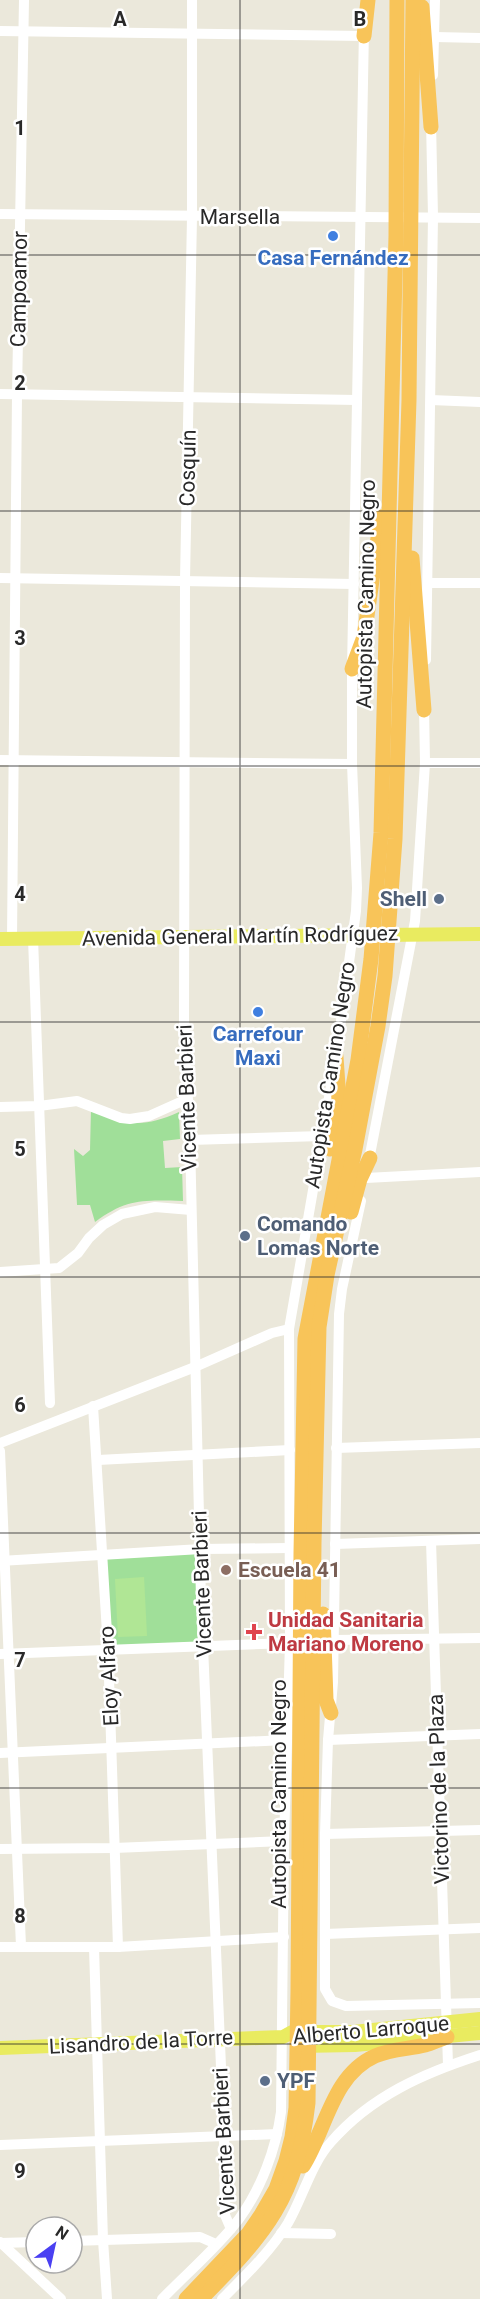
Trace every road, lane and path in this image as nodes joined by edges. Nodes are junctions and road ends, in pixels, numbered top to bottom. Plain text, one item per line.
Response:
1 (24, 0) edge
2 (192, 0) edge
3 (366, 0) edge
4 (397, 0) edge
5 (413, 0) edge
6 (422, 0) edge
7 (435, 0) edge
8 (0, 31) edge
9 (23, 31) junction
10 (192, 35) junction
11 (364, 36) junction
12 (435, 37) junction
13 (480, 38) edge
14 (431, 126) junction
15 (404, 198) junction
16 (0, 214) edge
17 (20, 214) junction
18 (192, 217) junction
19 (433, 217) junction
20 (361, 218) junction
21 (480, 218) edge
22 (404, 236) junction
23 (0, 394) edge
24 (17, 394) junction
25 (189, 397) junction
26 (357, 400) junction
27 (409, 400) junction
28 (430, 400) junction
29 (480, 402) edge
30 (390, 455) junction
31 (0, 578) edge
32 (16, 578) junction
33 (185, 580) junction
34 (429, 583) junction
35 (480, 583) edge
36 (354, 584) junction
37 (352, 669) junction
38 (424, 710) junction
39 (0, 760) edge
40 (13, 761) junction
41 (425, 763) junction
42 (480, 763) edge
43 (184, 764) junction
44 (352, 764) junction
45 (353, 934) junction
46 (414, 934) junction
47 (480, 934) edge
48 (183, 937) junction
49 (33, 938) junction
50 (6, 939) edge
51 (336, 1057) junction
52 (188, 1099) junction
53 (39, 1106) junction
54 (0, 1107) edge
55 (322, 1136) junction
56 (190, 1140) junction
57 (370, 1158) junction
58 (480, 1172) edge
59 (366, 1178) junction
60 (191, 1210) junction
61 (317, 1269) junction
62 (45, 1270) junction
63 (0, 1272) edge
64 (319, 1327) junction
65 (289, 1329) junction
66 (195, 1366) junction
67 (51, 1402) dead end
68 (93, 1406) junction
69 (0, 1443) edge
70 (480, 1443) edge
71 (336, 1448) junction
72 (0, 1451) edge
73 (296, 1453) junction
74 (196, 1455) junction
75 (98, 1460) junction
76 (480, 1539) edge
77 (431, 1541) junction
78 (314, 1543) junction
79 (335, 1544) junction
80 (289, 1548) junction
81 (201, 1549) junction
82 (102, 1554) junction
83 (2, 1561) edge
84 (480, 1638) edge
85 (434, 1640) junction
86 (334, 1641) junction
87 (290, 1643) junction
88 (204, 1647) junction
89 (108, 1649) junction
90 (5, 1654) edge
91 (331, 1713) junction
92 (480, 1734) edge
93 (438, 1736) junction
94 (286, 1740) junction
95 (328, 1740) junction
96 (207, 1744) junction
97 (112, 1748) junction
98 (14, 1752) junction
99 (0, 1753) edge
100 (480, 1830) edge
101 (441, 1832) junction
102 (325, 1834) junction
103 (284, 1841) junction
104 (210, 1844) junction
105 (16, 1848) junction
106 (114, 1848) junction
107 (0, 1849) edge
108 (480, 1928) edge
109 (444, 1930) junction
110 (325, 1934) junction
111 (284, 1937) junction
112 (216, 1941) junction
113 (21, 1946) junction
114 (0, 1947) edge
115 (94, 1947) junction
116 (118, 1947) junction
117 (304, 1991) junction
118 (446, 2003) junction
119 (480, 2003) edge
120 (480, 2019) edge
121 (447, 2031) junction
122 (480, 2032) edge
123 (283, 2037) junction
124 (219, 2038) junction
125 (98, 2045) junction
126 (0, 2048) edge
127 (480, 2055) edge
128 (448, 2065) junction
129 (302, 2105) junction
130 (277, 2134) junction
131 (224, 2137) junction
132 (101, 2141) junction
133 (0, 2145) edge
134 (290, 2186) junction
135 (231, 2229) junction
136 (280, 2233) junction
137 (331, 2234) dead end
138 (103, 2240) junction
139 (84, 2241) edge
140 (24, 2242) edge
141 (0, 2243) edge
142 (216, 2244) junction
143 (225, 2298) edge
144 (61, 2299) edge
145 (107, 2299) edge
146 (162, 2299) edge
147 (186, 2299) edge
148 (201, 2299) edge

1 - 9 street, Campoamor
2 - 10 street, Cosquín
3 - 11 highway
4 - 15 highway, Autopista Camino Negro
5 - 15 highway, Autopista Camino Negro
6 - 14 highway
7 - 12 street
8 - 9 street
9 - 10 street
9 - 17 street, Campoamor
10 - 11 street
10 - 18 street, Cosquín
11 - 20 street
12 - 13 street
12 - 14 street
14 - 19 street
15 - 22 highway, Autopista Camino Negro
16 - 17 street, Marsella
17 - 18 street, Marsella
17 - 24 street, Campoamor
18 - 20 street, Marsella
18 - 25 street, Cosquín
19 - 20 street, Marsella
19 - 21 street, Marsella
19 - 28 street
20 - 26 street
22 - 27 highway, Autopista Camino Negro
22 - 30 highway, Autopista Camino Negro
23 - 24 street
24 - 25 street
24 - 32 street, Campoamor
25 - 26 street
25 - 33 street, Cosquín
26 - 36 street
27 - 38 highway
27 - 64 highway, Autopista Camino Negro
28 - 29 street
28 - 34 street
30 - 37 highway
30 - 61 highway, Autopista Camino Negro
31 - 32 street
32 - 33 street
32 - 40 street, Campoamor
33 - 36 street
33 - 43 street, Cosquín
34 - 35 street
34 - 38 street
36 - 37 street
37 - 44 street
38 - 41 street
39 - 40 street
40 - 43 street
40 - 50 street, Campoamor
41 - 42 street
41 - 46 street
43 - 44 street
43 - 48 street, Cosquín
44 - 45 street
45 - 46 main road, Avenida General Martín Rodríguez
45 - 48 main road, Avenida General Martín Rodríguez
45 - 51 street
46 - 47 main road, Avenida General Martín Rodríguez
46 - 57 street
48 - 49 main road, Avenida General Martín Rodríguez
48 - 52 street, Vicente Barbieri
49 - 50 main road, Avenida General Martín Rodríguez
49 - 53 street
51 - 55 street
51 - 61 highway
52 - 53 street
52 - 56 street, Vicente Barbieri
53 - 54 street
53 - 62 street
55 - 56 street
55 - 65 street
56 - 60 street, Vicente Barbieri
57 - 59 street
57 - 64 highway
58 - 59 street
59 - 71 street
60 - 62 street
60 - 66 street, Vicente Barbieri
61 - 73 highway, Autopista Camino Negro
62 - 63 street
62 - 67 street
64 - 78 highway, Autopista Camino Negro
65 - 66 street
65 - 73 street
66 - 68 street
66 - 74 street, Vicente Barbieri
68 - 69 street
68 - 75 street, Eloy Alfaro
70 - 71 street
71 - 79 street
72 - 83 street
73 - 74 street
73 - 80 highway
73 - 117 highway, Autopista Camino Negro
74 - 75 street
74 - 81 street, Vicente Barbieri
75 - 82 street, Eloy Alfaro
76 - 77 street
77 - 79 street
77 - 85 street, Victorino de la Plaza
78 - 91 highway
78 - 117 highway, Autopista Camino Negro
79 - 86 street
80 - 81 street
80 - 87 street
81 - 82 street
81 - 88 street, Vicente Barbieri
82 - 83 street
82 - 89 street, Eloy Alfaro
83 - 90 street
84 - 85 street
85 - 86 street
85 - 93 street, Victorino de la Plaza
86 - 91 street
87 - 88 street
87 - 94 street
88 - 89 street
88 - 96 street, Vicente Barbieri
89 - 90 street
89 - 97 street, Eloy Alfaro
90 - 98 street
91 - 95 street
92 - 93 street
93 - 95 street
93 - 101 street, Victorino de la Plaza
94 - 96 street
94 - 103 street
95 - 102 street
96 - 97 street
96 - 104 street, Vicente Barbieri
97 - 98 street
97 - 106 street, Eloy Alfaro
98 - 99 street
98 - 105 street
100 - 101 street
101 - 102 street
101 - 109 street, Victorino de la Plaza
102 - 110 street
103 - 104 street
103 - 111 street
104 - 106 street
104 - 112 street, Vicente Barbieri
105 - 106 street
105 - 107 street
105 - 113 street
106 - 116 street, Eloy Alfaro
108 - 109 street
109 - 110 street
109 - 118 street, Victorino de la Plaza
110 - 118 street
111 - 112 street
111 - 123 street
112 - 116 street
112 - 124 street, Vicente Barbieri
113 - 114 street
113 - 115 street
115 - 116 street
115 - 125 street
117 - 129 highway, Autopista Camino Negro
118 - 119 street
118 - 121 street, Victorino de la Plaza
120 - 121 main road, Alberto Larroque
121 - 122 main road, Alberto Larroque
121 - 123 main road, Alberto Larroque
121 - 128 street, Victorino de la Plaza
121 - 134 highway
123 - 124 main road, Lisandro de la Torre
123 - 130 street
124 - 125 main road, Lisandro de la Torre
124 - 131 street, Vicente Barbieri
125 - 126 main road, Lisandro de la Torre
125 - 132 street
127 - 128 street
128 - 136 street
129 - 134 highway, Autopista Camino Negro
129 - 147 highway, Autopista Camino Negro
130 - 131 street
130 - 135 street
131 - 132 street
131 - 135 street, Vicente Barbieri
132 - 133 street
132 - 138 street
134 - 148 highway, Autopista Camino Negro
135 - 142 street
136 - 137 street
136 - 143 street
138 - 139 street
138 - 142 street
138 - 145 street
140 - 141 street
141 - 144 street
142 - 146 street

